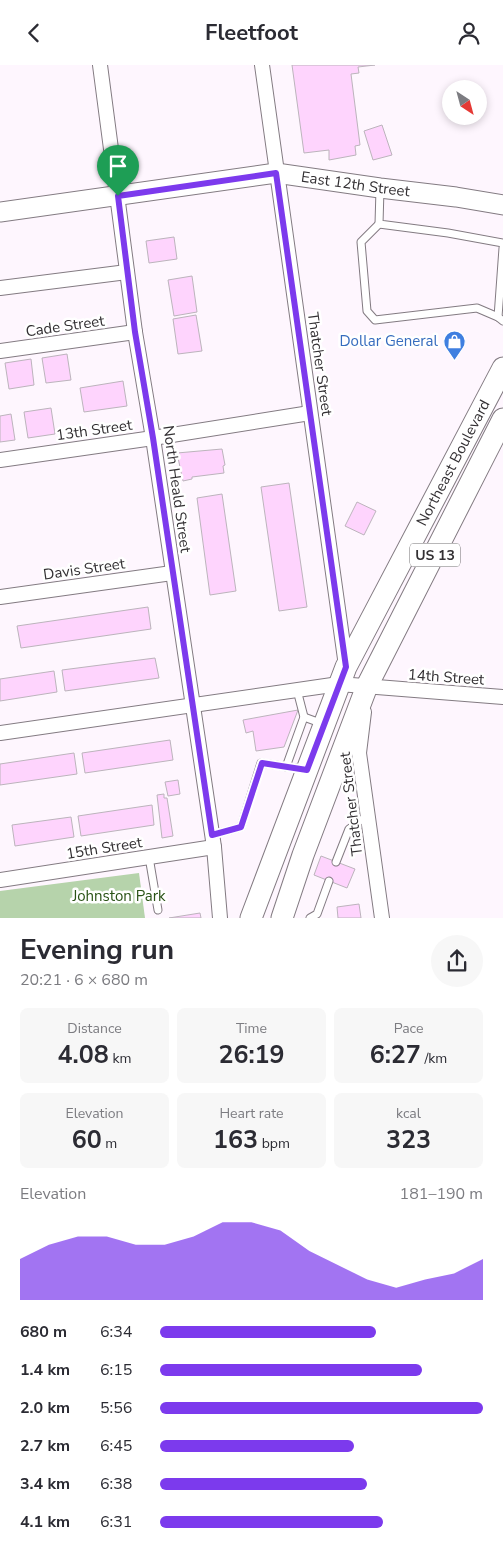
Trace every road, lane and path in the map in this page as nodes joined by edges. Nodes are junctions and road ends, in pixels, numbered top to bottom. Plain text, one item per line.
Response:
1 (100, 65) edge
2 (262, 65) edge
3 (276, 173) junction
4 (380, 188) junction
5 (118, 196) junction
6 (503, 205) edge
7 (0, 212) edge
8 (379, 224) junction
9 (503, 243) edge
10 (503, 248) edge
11 (127, 272) junction
12 (0, 289) edge
13 (501, 319) edge
14 (135, 332) junction
15 (0, 351) edge
16 (503, 368) edge
17 (310, 413) junction
18 (502, 422) edge
19 (153, 438) junction
20 (0, 460) edge
21 (172, 573) junction
22 (0, 597) edge
23 (342, 675) junction
24 (377, 688) junction
25 (297, 690) junction
26 (503, 697) edge
27 (192, 706) junction
28 (314, 721) junction
29 (0, 733) edge
30 (296, 768) junction
31 (369, 815) junction
32 (213, 841) junction
33 (149, 857) junction
34 (336, 862) dead end
35 (0, 880) edge
36 (329, 881) dead end
37 (158, 910) dead end
38 (318, 916) edge
39 (220, 918) edge
40 (251, 918) edge
41 (282, 918) edge
42 (310, 918) edge
43 (382, 918) edge

1 - 5 street, North Heald Street
2 - 3 street, Thatcher Street
3 - 4 main road, East 12th Street
3 - 5 main road, East 12th Street
3 - 17 street, Thatcher Street
4 - 6 main road, East 12th Street
4 - 8 lane
5 - 7 main road, East 12th Street
5 - 11 street, North Heald Street
8 - 9 lane
8 - 13 lane
10 - 13 lane
11 - 12 street
11 - 14 street, North Heald Street
14 - 15 street, Cade Street
14 - 19 street, North Heald Street
16 - 23 main road, Northeast Boulevard / US 13
17 - 19 street, 13th Street
17 - 23 street, Thatcher Street
18 - 24 main road, Northeast Boulevard / US 13
19 - 20 street, 13th Street
19 - 21 street, North Heald Street
21 - 22 street, Davis Street
21 - 27 street, North Heald Street
23 - 24 street, 14th Street
23 - 25 street, 14th Street
23 - 28 main road, Northeast Boulevard / US 13
24 - 26 street, 14th Street
24 - 31 street, Thatcher Street
24 - 41 main road, Northeast Boulevard / US 13
25 - 27 street, 14th Street
25 - 28 lane
27 - 29 street, 14th Street
27 - 32 street, North Heald Street
28 - 30 main road, Northeast Boulevard / US 13
30 - 32 lane
30 - 40 main road, Northeast Boulevard / US 13
31 - 34 lane
31 - 43 street, Thatcher Street
32 - 33 street, 15th Street
32 - 39 street, North Heald Street
33 - 35 street, 15th Street
33 - 37 lane
36 - 38 lane
38 - 42 lane

